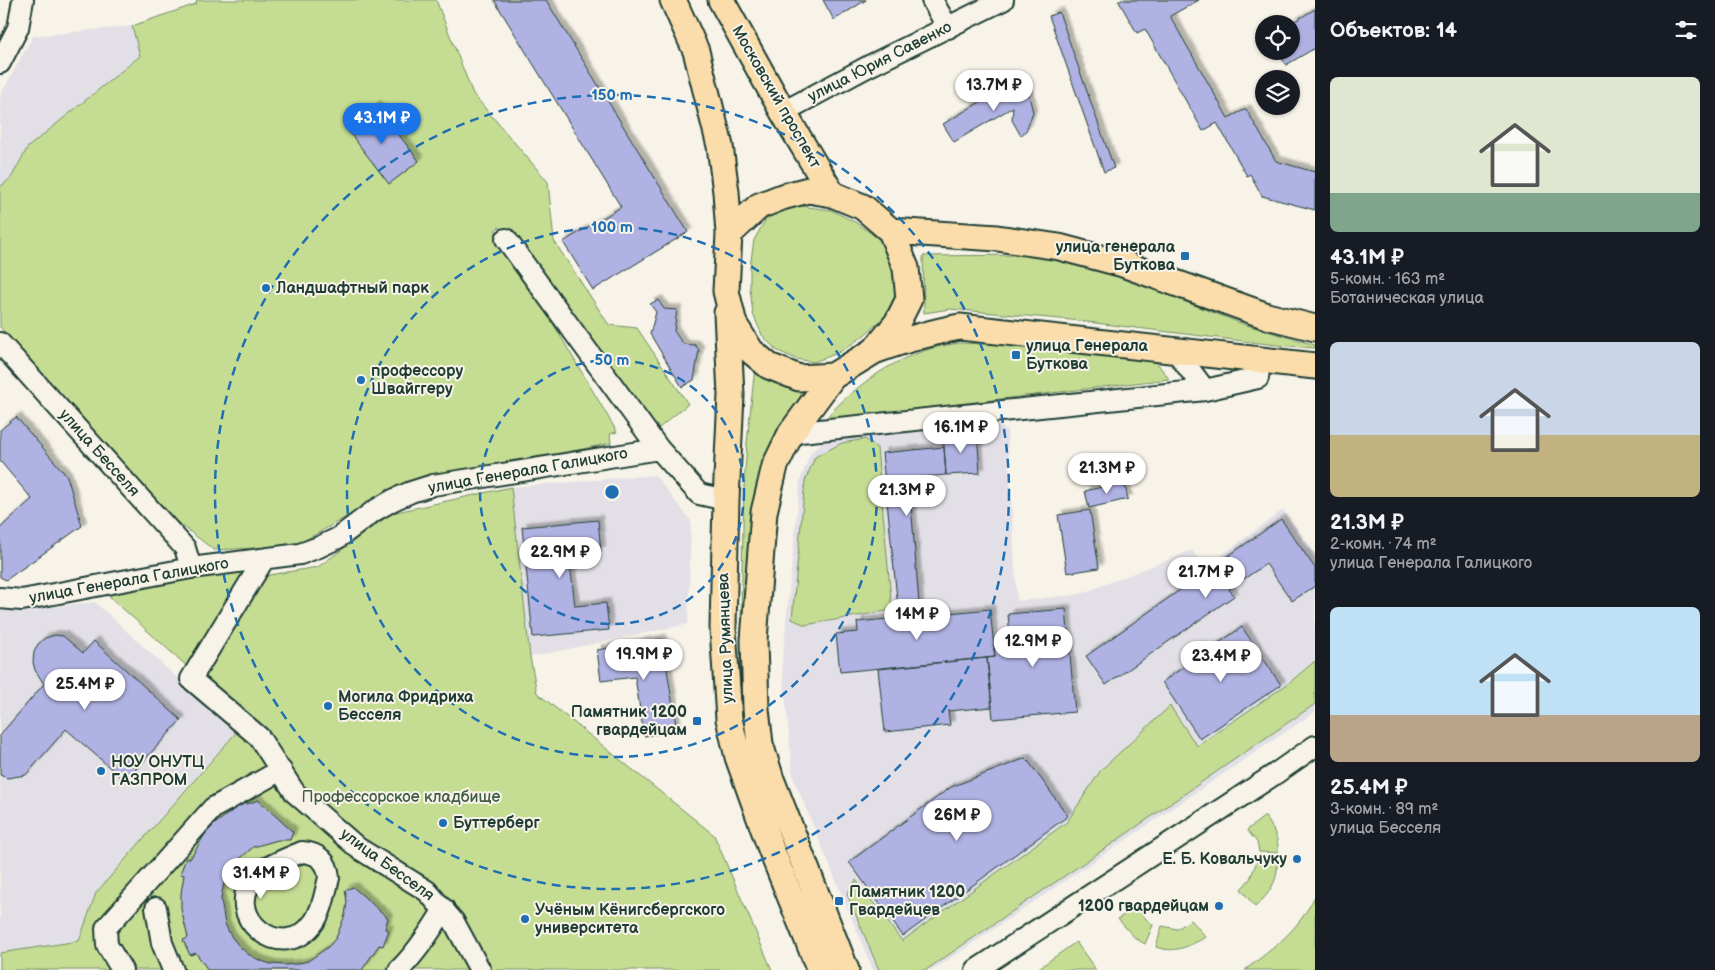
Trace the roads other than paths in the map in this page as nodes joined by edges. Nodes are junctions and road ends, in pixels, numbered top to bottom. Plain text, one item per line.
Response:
1 (23, 0) edge
2 (673, 0) edge
3 (721, 0) edge
4 (932, 0) edge
5 (1003, 0) edge
6 (948, 28) junction
7 (0, 63) edge
8 (783, 112) junction
9 (832, 194) junction
10 (891, 231) junction
11 (729, 234) junction
12 (506, 239) dead end
13 (726, 291) junction
14 (1315, 328) edge
15 (0, 343) edge
16 (1175, 350) junction
17 (874, 351) junction
18 (1260, 360) junction
19 (1315, 366) edge
20 (833, 376) junction
21 (1205, 390) junction
22 (791, 432) junction
23 (659, 449) junction
24 (726, 500) junction
25 (264, 559) junction
26 (190, 568) junction
27 (0, 598) edge
28 (1315, 746) edge
29 (281, 770) junction
30 (342, 834) junction
31 (322, 858) junction
32 (156, 908) dead end
33 (444, 909) junction
34 (122, 970) edge
35 (173, 970) edge
36 (399, 970) edge
37 (480, 970) edge
38 (820, 970) edge
39 (846, 970) edge
40 (976, 970) edge

1 - 7 street
2 - 11 main road, Московский проспект
3 - 8 main road, Московский проспект
4 - 6 street
5 - 6 street, улица Юрия Савенко
6 - 8 street, улица Юрия Савенко
8 - 9 main road, Московский проспект
9 - 10 main road, Московский проспект
9 - 11 main road, Московский проспект
10 - 14 main road
10 - 17 main road, Московский проспект
11 - 13 main road, Московский проспект
12 - 23 street
13 - 20 main road, Московский проспект
13 - 24 main road, улица Румянцева
15 - 26 street, улица Бесселя
16 - 17 main road
16 - 18 main road
16 - 21 street
17 - 20 main road, Московский проспект
18 - 19 main road
18 - 21 street
20 - 22 main road, улица Румянцева
21 - 22 street
22 - 39 main road, улица Румянцева
23 - 24 street
23 - 25 street, улица Генерала Галицкого
24 - 38 main road, улица Румянцева
25 - 26 street, улица Генерала Галицкого
25 - 29 street, улица Бесселя
26 - 27 street, улица Генерала Галицкого
28 - 40 street
29 - 30 street, улица Бесселя
29 - 34 street
30 - 31 street
30 - 33 street, улица Бесселя
31 - 31 street
32 - 35 street
33 - 36 street
33 - 37 street, улица Бесселя

